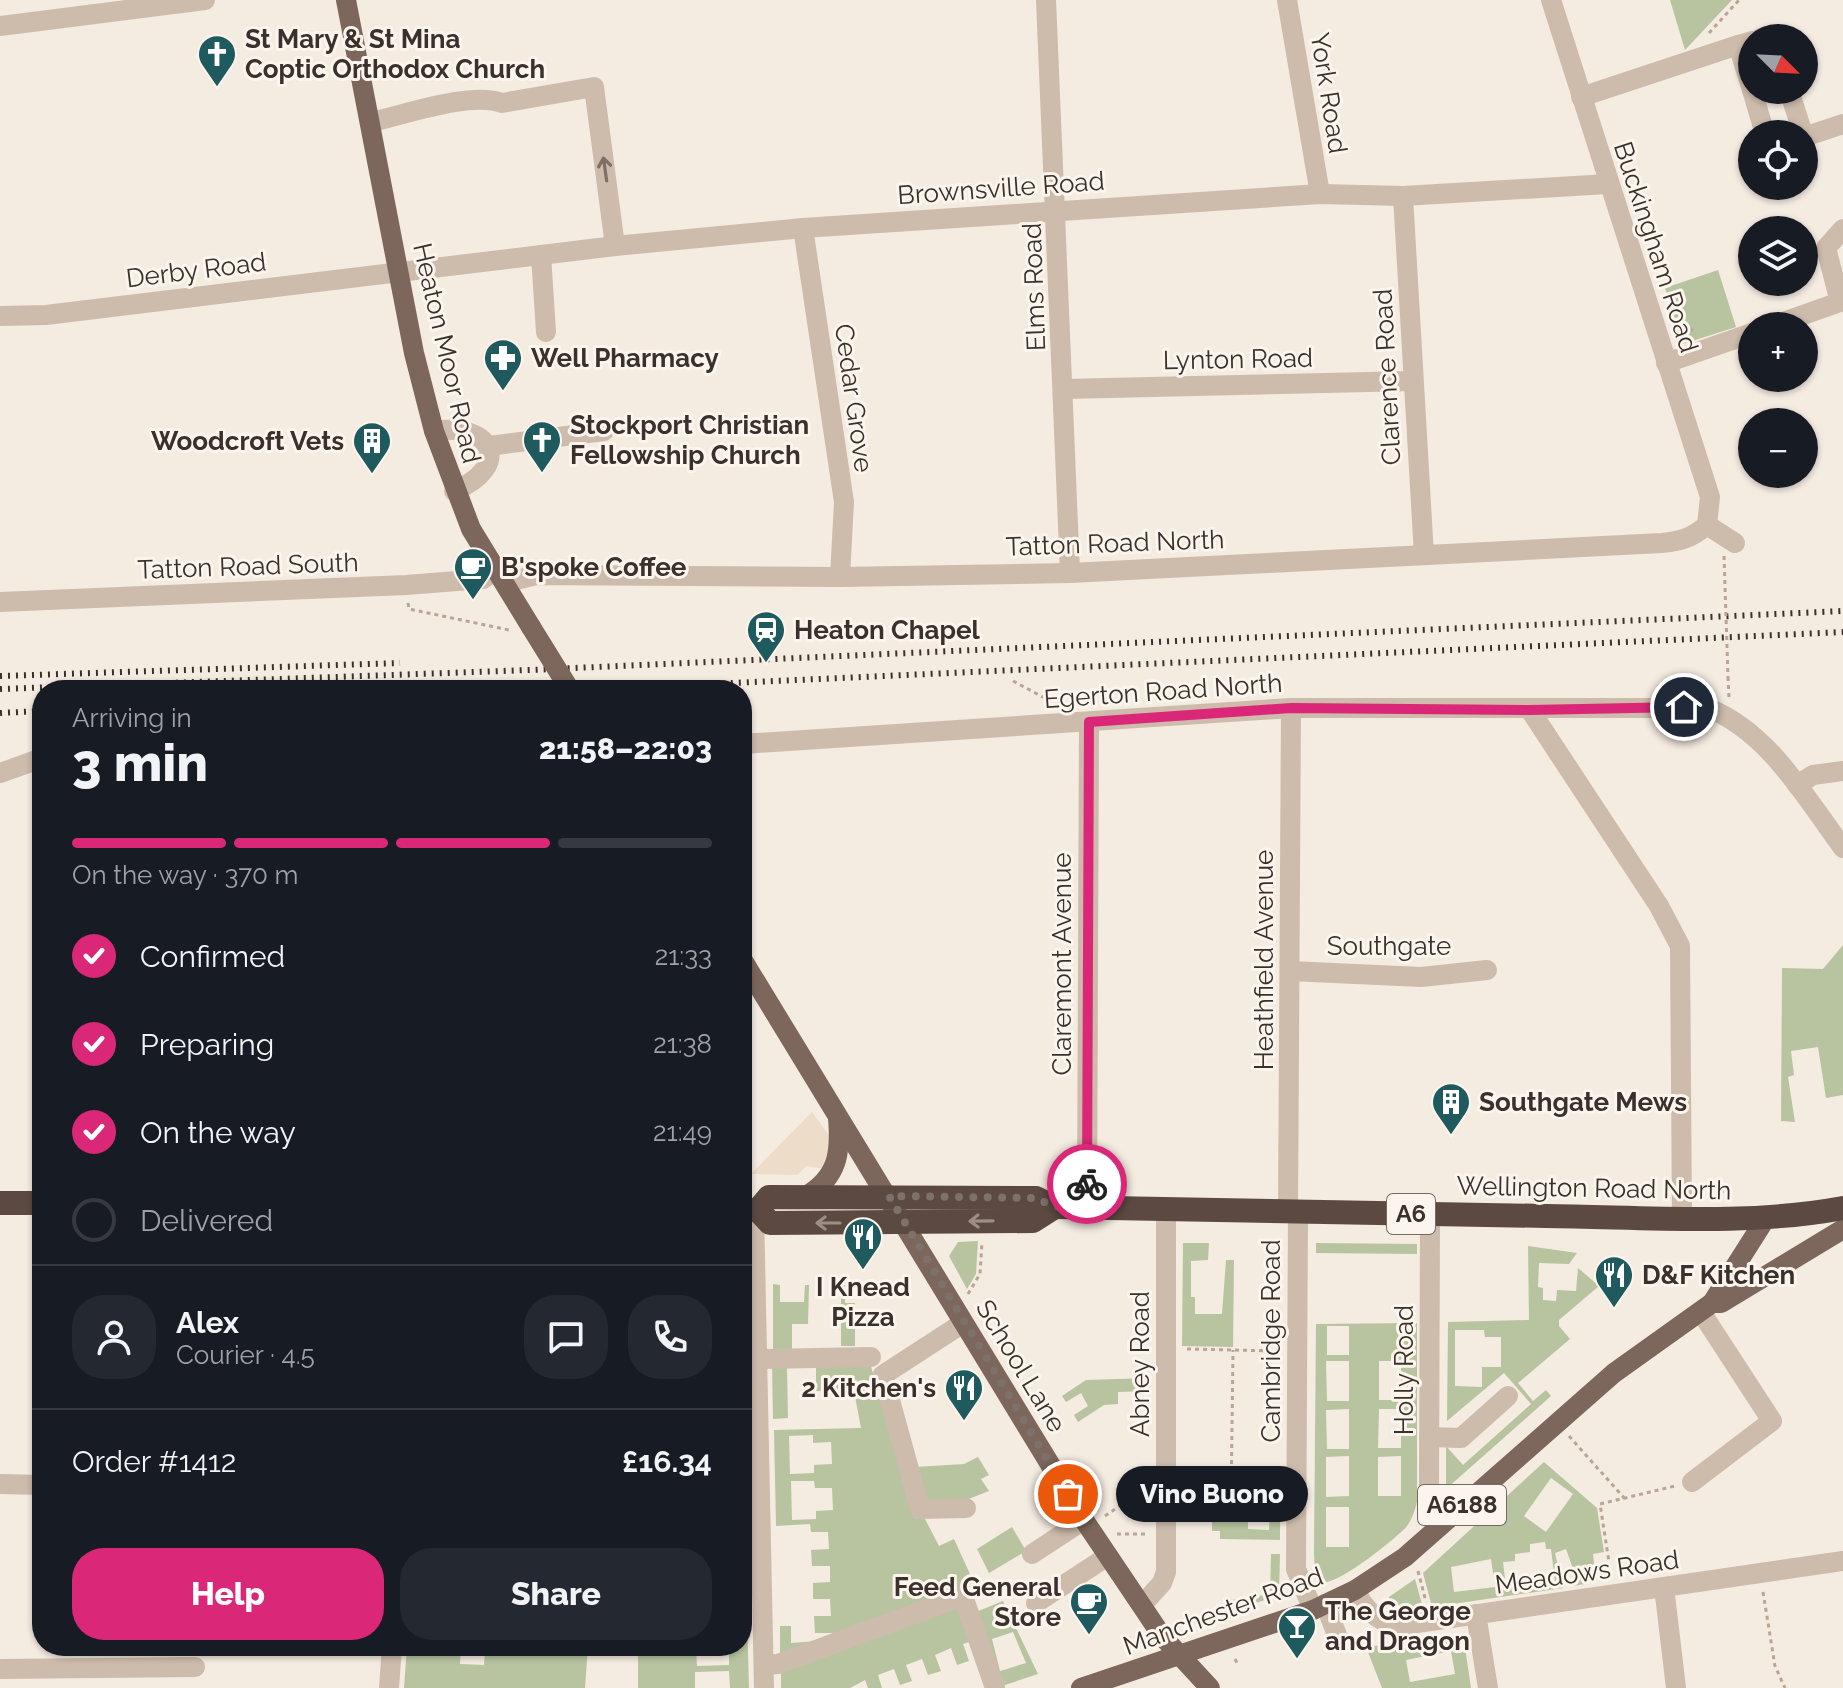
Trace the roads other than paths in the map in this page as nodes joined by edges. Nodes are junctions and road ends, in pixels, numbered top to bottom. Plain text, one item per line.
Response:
1 (205, 0) edge
2 (346, 0) edge
3 (1046, 0) edge
4 (1287, 0) edge
5 (1551, 0) edge
6 (0, 26) edge
7 (1738, 45) edge
8 (1581, 97) junction
9 (371, 122) junction
10 (1843, 124) edge
11 (1818, 132) edge
12 (1608, 184) junction
13 (1320, 194) junction
14 (1403, 196) junction
15 (1057, 209) junction
16 (803, 228) junction
17 (1843, 229) edge
18 (615, 246) junction
19 (541, 255) junction
20 (399, 271) junction
21 (1842, 305) edge
22 (1818, 312) edge
23 (0, 316) edge
24 (546, 332) dead end
25 (1738, 338) edge
26 (1666, 363) junction
27 (1413, 381) junction
28 (1064, 389) junction
29 (434, 431) junction
30 (604, 431) dead end
31 (489, 446) junction
32 (454, 491) junction
33 (1709, 517) junction
34 (1729, 549) road end
35 (1424, 555) junction
36 (1070, 573) junction
37 (500, 577) junction
38 (840, 577) junction
39 (0, 602) edge
40 (562, 680) edge
41 (1291, 708) junction
42 (1530, 710) junction
43 (1089, 722) junction
44 (752, 744) edge
45 (32, 762) edge
46 (1843, 771) edge
47 (0, 773) edge
48 (1797, 785) junction
49 (1843, 848) edge
50 (1487, 970) dead end
51 (1290, 971) junction
52 (752, 975) edge
53 (838, 1115) junction
54 (806, 1196) junction
55 (889, 1196) junction
56 (0, 1203) edge
57 (32, 1203) edge
58 (1055, 1207) junction
59 (1087, 1208) junction
60 (1843, 1208) edge
61 (752, 1210) edge
62 (1166, 1210) junction
63 (1293, 1213) junction
64 (1430, 1215) junction
65 (1682, 1218) junction
66 (1766, 1218) junction
67 (904, 1223) junction
68 (1843, 1229) edge
69 (1706, 1307) junction
70 (963, 1323) junction
71 (871, 1357) dead end
72 (757, 1359) junction
73 (1508, 1396) dead end
74 (1429, 1437) junction
75 (1692, 1482) road end
76 (0, 1484) edge
77 (32, 1485) edge
78 (966, 1508) dead end
79 (1093, 1519) junction
80 (1445, 1521) junction
81 (1032, 1554) dead end
82 (1108, 1556) junction
83 (1843, 1561) edge
84 (1664, 1587) junction
85 (1355, 1590) junction
86 (1036, 1603) dead end
87 (1142, 1605) junction
88 (1319, 1607) junction
89 (1476, 1614) junction
90 (1337, 1635) dead end
91 (1182, 1655) junction
92 (391, 1656) edge
93 (764, 1665) junction
94 (195, 1667) dead end
95 (0, 1669) edge
96 (389, 1688) edge
97 (764, 1688) edge
98 (995, 1688) edge
99 (1083, 1688) edge
100 (1210, 1688) edge
101 (1488, 1688) edge
102 (1676, 1688) edge

1 - 6 street
2 - 9 main road, Heaton Moor Road
3 - 15 street, Elms Road
4 - 13 street, York Road
5 - 8 street, Buckingham Road
7 - 8 street
8 - 12 street, Buckingham Road
18 -> 9 street
9 - 20 main road, Heaton Moor Road
10 - 11 street
12 - 14 street, Brownsville Road
12 - 26 street, Buckingham Road
13 - 14 street, Brownsville Road
13 - 15 street, Brownsville Road
14 - 27 street, Clarence Road
15 - 16 street, Brownsville Road
15 - 28 street, Elms Road
16 - 18 street, Brownsville Road
16 - 38 street, Cedar Grove
17 - 21 street
18 - 19 street, Brownsville Road
19 - 20 street, Brownsville Road
19 - 24 street
20 - 23 street, Derby Road
20 - 29 main road, Heaton Moor Road
21 - 22 street
25 - 26 street
26 - 33 street, Buckingham Road
27 - 28 street, Lynton Road
27 - 35 street, Clarence Road
28 - 36 street, Elms Road
29 - 31 street
29 - 32 main road, Heaton Moor Road
30 - 31 street
31 - 32 street
32 - 37 main road, Heaton Moor Road
33 - 34 street
33 - 35 street, Tatton Road North
35 - 36 street, Tatton Road North
36 - 38 street, Tatton Road North
37 - 38 street, Tatton Road North
37 - 39 street, Tatton Road South
37 - 40 main road, Heaton Moor Road, bridge
41 - 42 street, Egerton Road North
41 - 43 street, Egerton Road North
41 - 51 street, Heathfield Avenue
42 - 48 street, Egerton Road North
42 - 65 street
43 - 44 street, Egerton Road North
43 - 59 street, Claremont Avenue
45 - 47 street
46 - 48 street
48 - 49 street
50 - 51 street, Southgate
51 - 63 street, Heathfield Avenue
52 - 53 main road
53 - 54 main road
53 - 55 main road
54 - 55 highway, Wellington Road North / A6
54 - 61 highway, Wellington Road North / A6
55 - 58 highway, Wellington Road North / A6
55 - 67 main road
56 - 57 highway
58 - 59 highway, Wellington Road North / A6
58 -> 67 highway, Wellington Road North / A6
59 - 62 highway, Wellington Road North / A6
60 - 66 highway, Wellington Road North / A6
67 -> 61 highway, Wellington Road North / A6
61 - 72 street
62 - 63 highway, Wellington Road North / A6
62 - 87 street, Abney Road
63 - 64 highway, Wellington Road North / A6
63 - 88 street, Cambridge Road
64 - 65 highway, Wellington Road North / A6
64 - 74 street, Holly Road
65 - 66 highway, Wellington Road North / A6
66 - 69 main road, Manchester Road / A6188
67 - 70 main road, School Lane
68 - 69 main road, Manchester Road / A6188
69 - 75 street
69 - 80 main road, Manchester Road / A6188
70 - 78 street
70 - 79 main road, School Lane
71 - 72 street
72 - 93 street
73 - 74 street
74 - 80 street, Holly Road
76 - 77 street
79 - 81 street
79 - 82 main road, School Lane
80 - 85 main road, Manchester Road / A6188
82 - 86 street
82 - 87 main road, School Lane
83 - 84 street, Meadows Road
84 - 89 street, Meadows Road
84 - 102 street
85 - 88 main road, Manchester Road / A6188
85 - 89 street, Meadows Road
87 - 91 main road, School Lane
88 - 90 street, Cambridge Road
88 - 91 main road, Manchester Road / A6188
89 - 101 street
91 - 99 main road, Manchester Road / A6188
91 - 100 main road, School Lane
92 - 96 street
93 - 97 street
93 - 98 street
94 - 95 street

